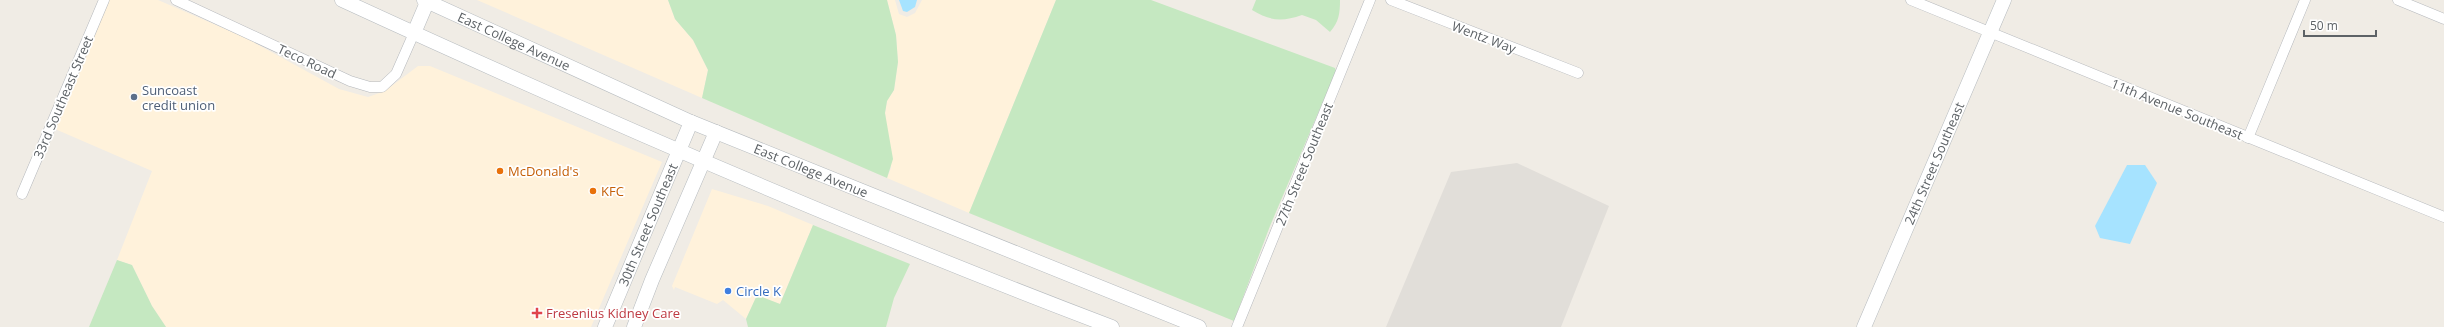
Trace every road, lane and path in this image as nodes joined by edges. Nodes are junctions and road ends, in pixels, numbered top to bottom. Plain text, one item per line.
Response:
1 (104, 0) edge
2 (176, 0) edge
3 (342, 0) edge
4 (1370, 0) edge
5 (1391, 0) edge
6 (1911, 0) edge
7 (2004, 0) edge
8 (2305, 0) edge
9 (2398, 0) edge
10 (427, 1) edge
11 (2444, 19) edge
12 (414, 33) junction
13 (1990, 33) junction
14 (1578, 73) dead end
15 (691, 122) junction
16 (716, 132) junction
17 (2248, 138) junction
18 (679, 152) junction
19 (703, 163) junction
20 (22, 194) dead end
21 (2444, 217) edge
22 (605, 327) edge
23 (634, 327) edge
24 (1112, 327) edge
25 (1199, 327) edge
26 (1237, 327) edge
27 (1864, 327) edge

1 - 20 street, 33rd Southeast Street
2 - 12 street, Teco Road
3 - 12 main road
4 - 26 street, 27th Street Southeast
5 - 14 street, Wentz Way
6 - 13 street, 11th Avenue Southeast
7 - 13 main road, 24th Street Southeast
8 - 17 street
9 - 11 street
10 - 12 main road
10 - 15 main road, East College Avenue
12 - 18 main road
13 - 17 street, 11th Avenue Southeast
13 - 27 main road, 24th Street Southeast
15 - 16 main road, East College Avenue
15 - 18 main road, 30th Street Southeast
16 - 19 main road, 30th Street Southeast
16 - 25 main road, East College Avenue
17 - 21 street, 11th Avenue Southeast
18 - 19 main road
18 - 22 main road, 30th Street Southeast
19 - 23 main road, 30th Street Southeast
19 - 24 main road

